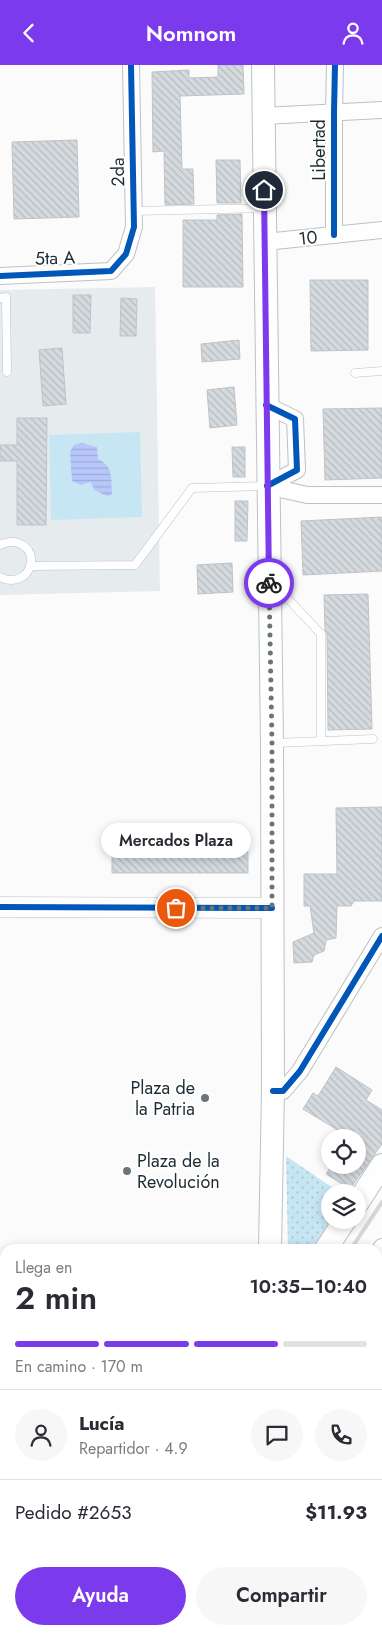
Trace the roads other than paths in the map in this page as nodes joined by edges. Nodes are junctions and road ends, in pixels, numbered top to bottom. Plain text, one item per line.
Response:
1 (131, 65) edge
2 (263, 65) edge
3 (336, 65) edge
4 (382, 110) edge
5 (334, 112) junction
6 (262, 116) junction
7 (264, 208) junction
8 (134, 211) junction
9 (382, 230) edge
10 (334, 235) junction
11 (265, 242) junction
12 (111, 271) joint
13 (0, 275) edge
14 (0, 298) edge
15 (382, 371) edge
16 (7, 372) dead end
17 (355, 373) dead end
18 (267, 486) junction
19 (382, 495) edge
20 (0, 545) edge
21 (30, 566) junction
22 (0, 577) edge
23 (269, 579) junction
24 (373, 739) dead end
25 (321, 741) junction
26 (272, 743) junction
27 (0, 907) edge
28 (272, 908) junction
29 (382, 937) edge
30 (273, 1091) junction
31 (382, 1165) edge
32 (366, 1189) edge
33 (339, 1229) edge
34 (270, 1244) edge
35 (329, 1244) edge

1 - 8 street, 2da
2 - 6 main road
3 - 5 street, Libertad
4 - 5 street
5 - 6 street
5 - 10 street, Libertad
6 - 7 main road
7 - 8 lane
7 - 11 main road
8 - 12 street, 2da
9 - 10 street, 10
10 - 11 street, 10
11 - 18 main road
12 - 13 street, 5ta A
14 - 16 lane
15 - 17 lane
18 - 19 street
18 - 21 lane
18 - 23 main road
20 - 21 lane
21 - 22 lane
23 - 25 lane
23 - 26 main road
24 - 25 lane
25 - 26 lane
26 - 28 main road
27 - 28 street
28 - 30 main road
29 - 30 street
30 - 34 main road
31 - 32 main road
33 - 35 main road

